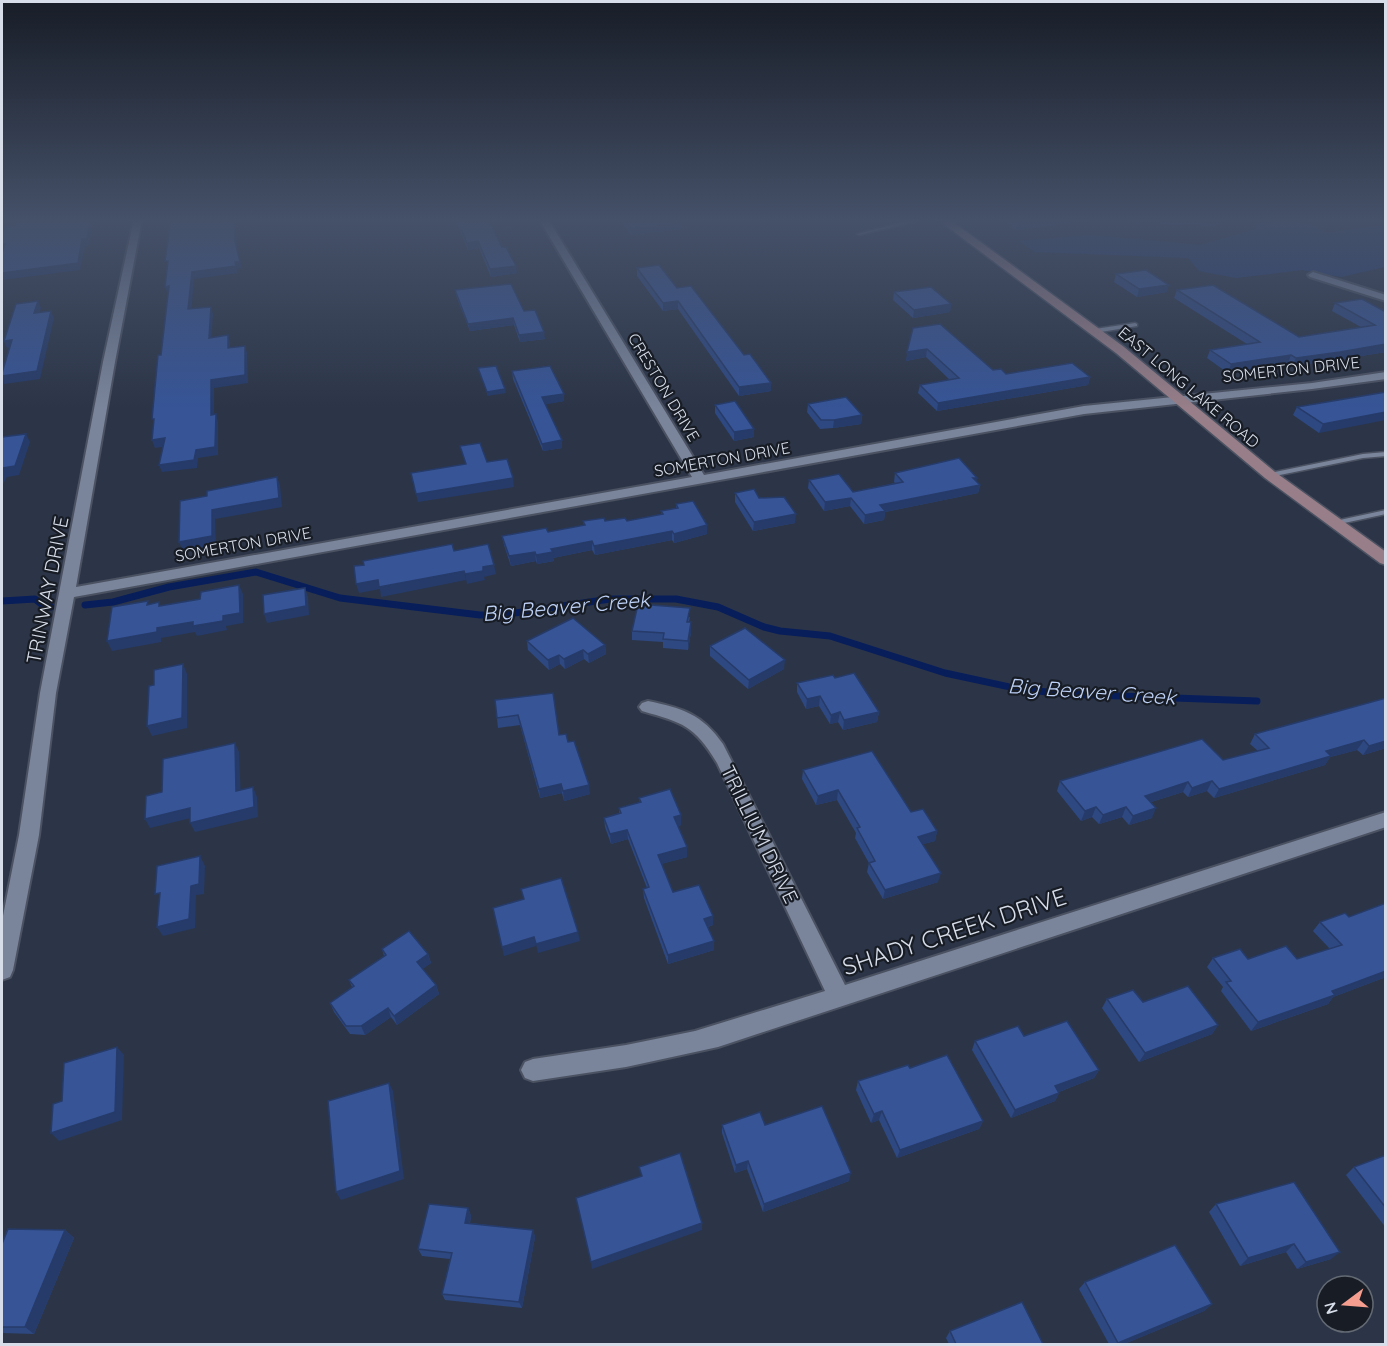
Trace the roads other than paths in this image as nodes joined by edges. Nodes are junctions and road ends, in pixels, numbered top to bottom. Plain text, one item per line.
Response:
1 (126, 282) edge
2 (581, 282) edge
3 (1028, 282) edge
4 (1334, 282) edge
5 (1386, 298) edge
6 (1135, 325) dead end
7 (1095, 331) junction
8 (1386, 375) edge
9 (1178, 399) junction
10 (1386, 454) edge
11 (1270, 475) junction
12 (701, 481) junction
13 (1386, 512) edge
14 (1335, 524) junction
15 (1386, 560) edge
16 (66, 594) junction
17 (648, 707) dead end
18 (1386, 819) edge
19 (2, 970) edge
20 (839, 996) junction
21 (533, 1070) dead end

1 - 16 street, TRINWAY DRIVE
2 - 12 street, CRESTON DRIVE
3 - 7 main road, EAST LONG LAKE ROAD
4 - 5 street
6 - 7 lane
7 - 9 main road, EAST LONG LAKE ROAD
8 - 9 street, SOMERTON DRIVE
9 - 11 main road, EAST LONG LAKE ROAD
9 - 12 street, SOMERTON DRIVE
10 - 11 lane
11 - 14 main road, EAST LONG LAKE ROAD
12 - 16 street, SOMERTON DRIVE
13 - 14 lane
14 - 15 main road, EAST LONG LAKE ROAD
16 - 19 street, TRINWAY DRIVE
17 - 20 street, TRILLIUM DRIVE
18 - 20 street, SHADY CREEK DRIVE
20 - 21 street, SHADY CREEK DRIVE

